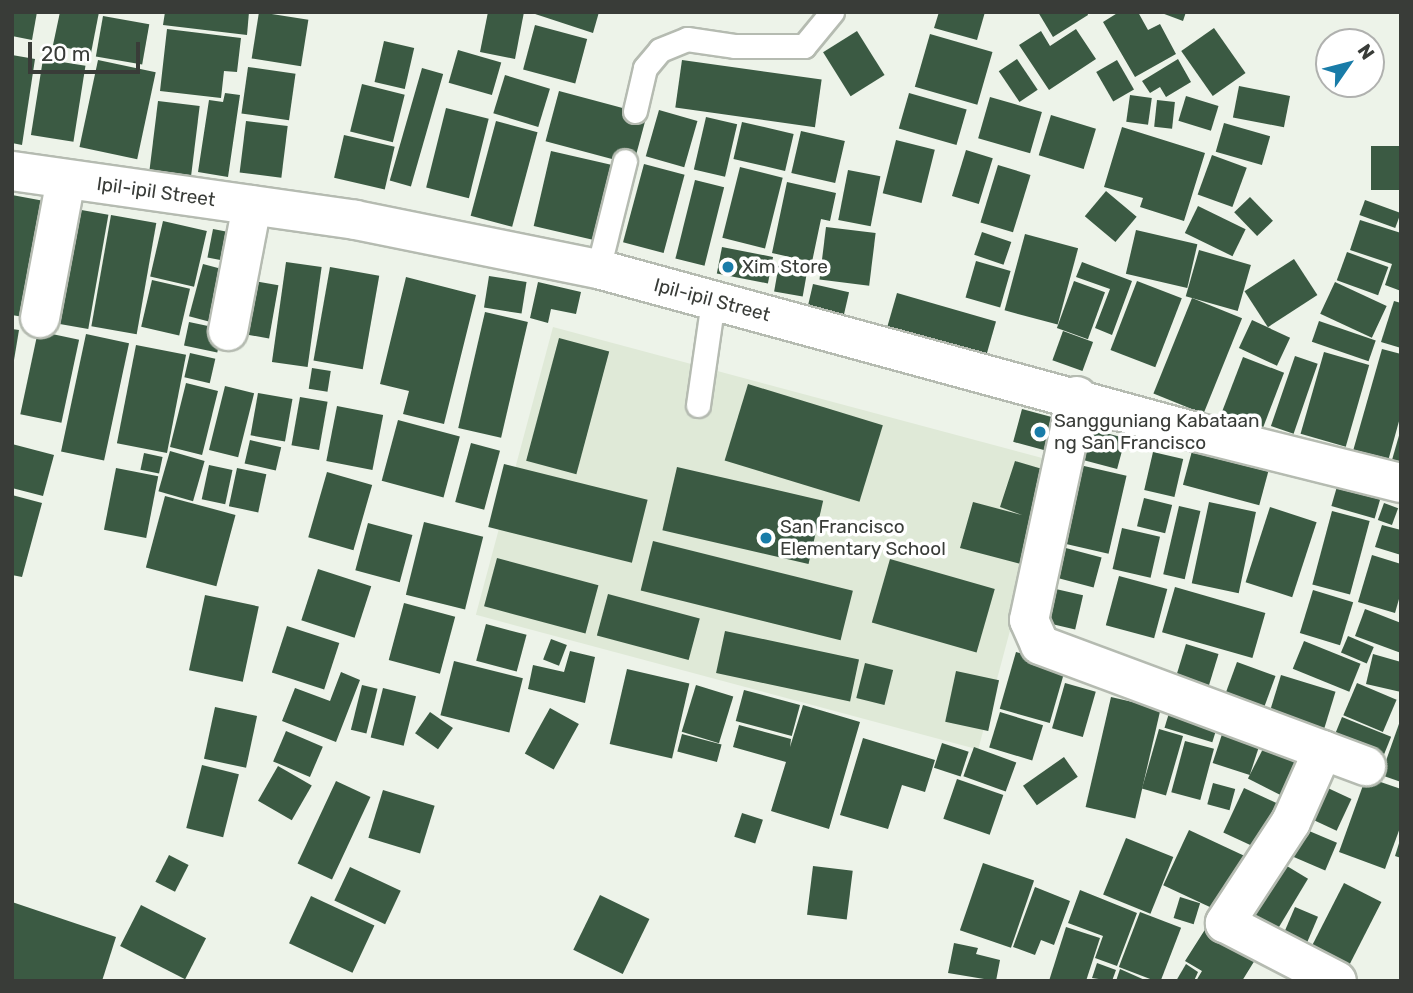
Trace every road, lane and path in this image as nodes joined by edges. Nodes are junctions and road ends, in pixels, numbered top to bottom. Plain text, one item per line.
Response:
1 (832, 12) edge
2 (635, 111) dead end
3 (625, 161) dead end
4 (12, 172) edge
5 (66, 179) junction
6 (252, 205) junction
7 (598, 269) junction
8 (713, 300) junction
9 (40, 318) dead end
10 (228, 331) dead end
11 (1077, 396) junction
12 (698, 405) dead end
13 (1401, 483) edge
14 (1323, 750) junction
15 (1366, 766) dead end
16 (1337, 981) edge

1 - 2 lane
3 - 7 lane
4 - 5 street, Ipil-ipil Street
5 - 6 street, Ipil-ipil Street
5 - 9 street
6 - 7 street, Ipil-ipil Street
6 - 10 street
7 - 8 street, Ipil-ipil Street
8 - 11 street, Ipil-ipil Street
8 - 12 lane
11 - 13 street, Ipil-ipil Street
11 - 14 street
14 - 15 street
14 - 16 street

